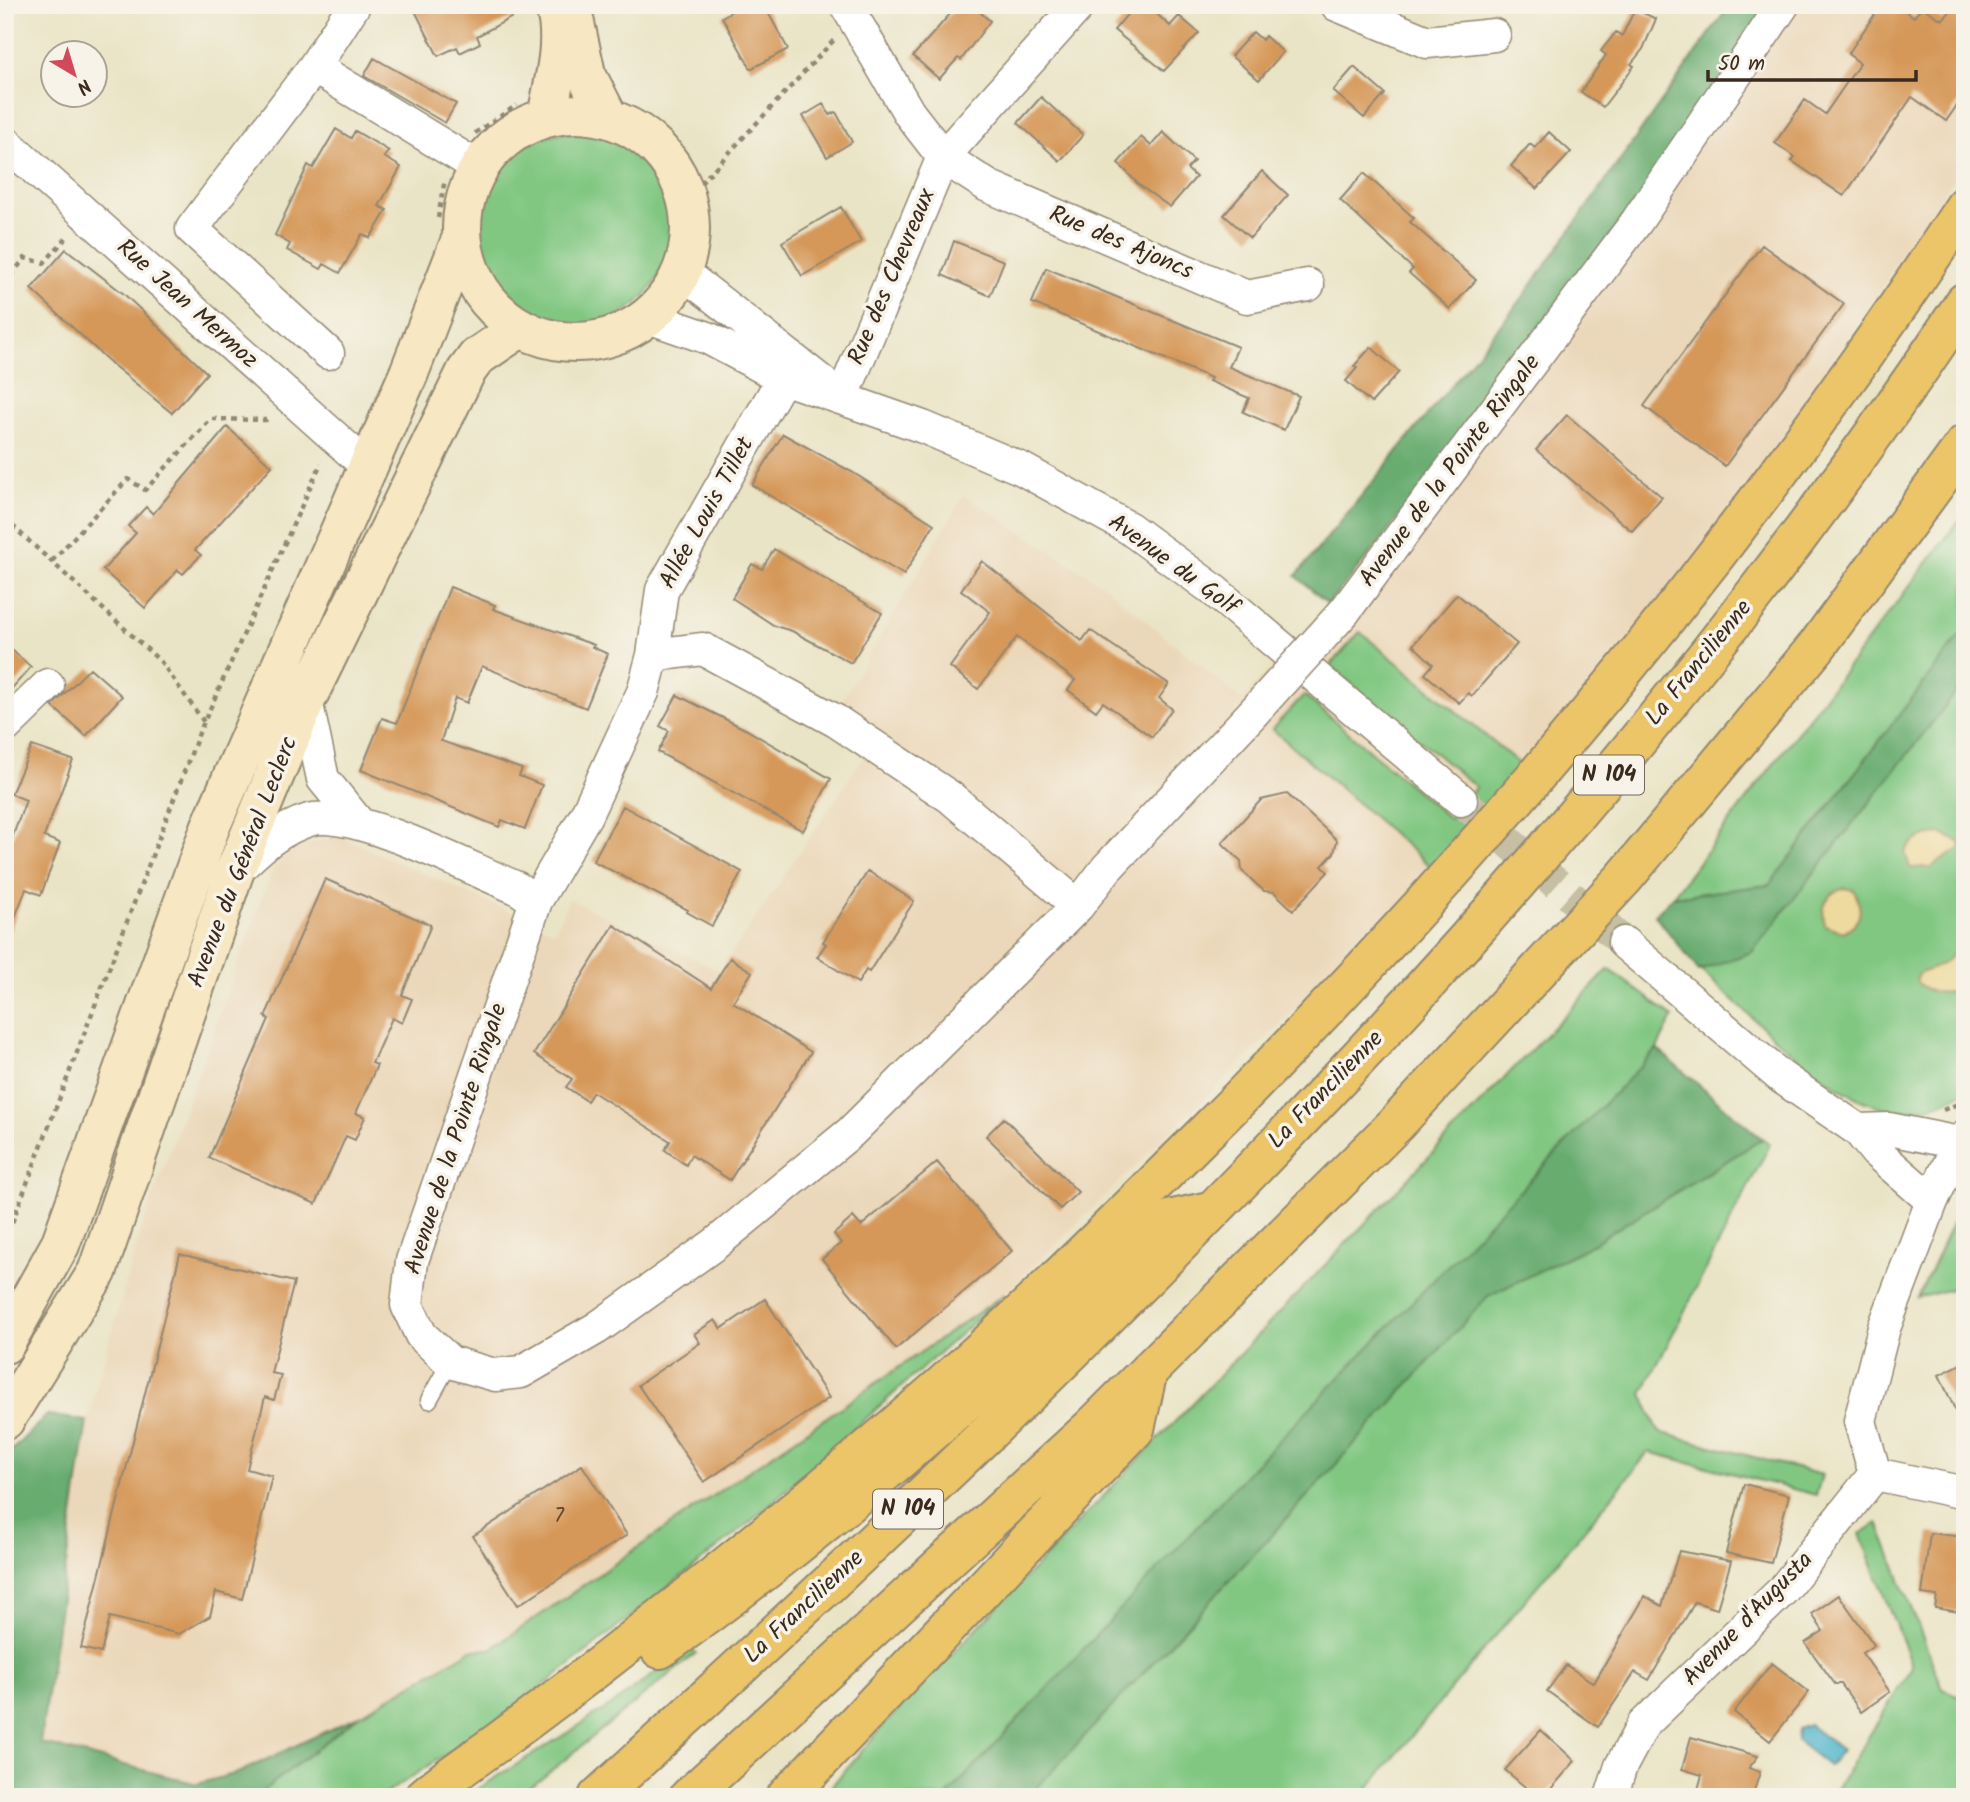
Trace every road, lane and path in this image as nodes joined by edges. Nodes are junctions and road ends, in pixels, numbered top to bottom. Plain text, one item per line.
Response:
1 (354, 5) edge
2 (555, 5) edge
3 (571, 5) edge
4 (1079, 5) edge
5 (1337, 5) edge
6 (1783, 5) edge
7 (849, 12) edge
8 (1494, 35) dead end
9 (314, 66) junction
10 (607, 115) junction
11 (547, 117) junction
12 (5, 142) edge
13 (943, 158) junction
14 (478, 167) junction
15 (687, 198) junction
16 (1965, 206) edge
17 (87, 215) junction
18 (460, 242) junction
19 (682, 272) junction
20 (5, 282) edge
21 (1308, 285) dead end
22 (1965, 302) edge
23 (648, 317) junction
24 (520, 328) junction
25 (328, 353) dead end
26 (783, 377) junction
27 (290, 396) junction
28 (842, 398) junction
29 (1965, 444) edge
30 (368, 467) junction
31 (5, 519) edge
32 (52, 561) junction
33 (653, 655) junction
34 (48, 685) dead end
35 (306, 700) junction
36 (204, 722) dead end
37 (5, 727) edge
38 (1461, 800) tunnel mouth
39 (358, 822) junction
40 (234, 873) junction
41 (536, 901) junction
42 (1078, 906) junction
43 (1624, 943) tunnel mouth
44 (1858, 1130) junction
45 (1962, 1140) edge
46 (1932, 1201) junction
47 (1209, 1211) junction
48 (5, 1344) edge
49 (450, 1362) junction
50 (1148, 1371) junction
51 (429, 1401) dead end
52 (5, 1420) edge
53 (1875, 1474) junction
54 (1965, 1493) edge
55 (424, 1797) edge
56 (443, 1797) edge
57 (597, 1797) edge
58 (689, 1797) edge
59 (786, 1797) edge
60 (1611, 1797) edge

1 - 9 street
2 - 11 main road
3 - 10 main road
4 - 13 street, Rue des Chevreaux
5 - 8 street
6 - 42 street, Avenue de la Pointe Ringale, bridge
7 - 13 street, Rue des Chevreaux
7 - 15 path
9 - 14 street
9 - 25 street
10 - 11 main road
10 - 15 main road
11 - 14 main road
12 - 17 street, Rue Jean Mermoz
13 - 21 street, Rue des Ajoncs
13 - 28 street, Rue des Chevreaux
14 - 18 main road
15 - 19 main road
16 - 55 highway
17 - 20 path
17 - 27 street, Rue Jean Mermoz
18 - 24 main road
18 - 30 main road, Avenue du Général Leclerc
19 - 23 main road
19 - 28 street
22 - 47 highway, La Francilienne / N 104
23 - 24 main road
23 - 26 street, Avenue du Golf
24 - 35 main road, Avenue du Général Leclerc
26 - 28 street, Avenue du Golf
26 - 33 street, Allée Louis Tillet
27 - 30 street, Rue Jean Mermoz
27 - 32 path
28 - 38 street, Avenue du Golf
29 - 50 highway, N 104
30 - 48 main road, Avenue du Général Leclerc
31 - 32 path
32 - 36 path
33 - 41 street, Avenue de la Pointe Ringale
33 - 42 street
34 - 37 street
35 - 39 street
35 - 40 main road, Avenue du Général Leclerc
39 - 40 street
39 - 41 street
40 - 52 main road, Avenue du Général Leclerc
41 - 49 street, Avenue de la Pointe Ringale
42 - 49 street, Avenue de la Pointe Ringale
43 - 44 street
44 - 45 street
44 - 46 street
45 - 46 street
46 - 53 street
47 - 56 highway
47 - 57 highway, La Francilienne / N 104
49 - 51 lane
50 - 58 highway, N 104
50 - 59 highway
53 - 54 street
53 - 60 street, Avenue d'Augusta

